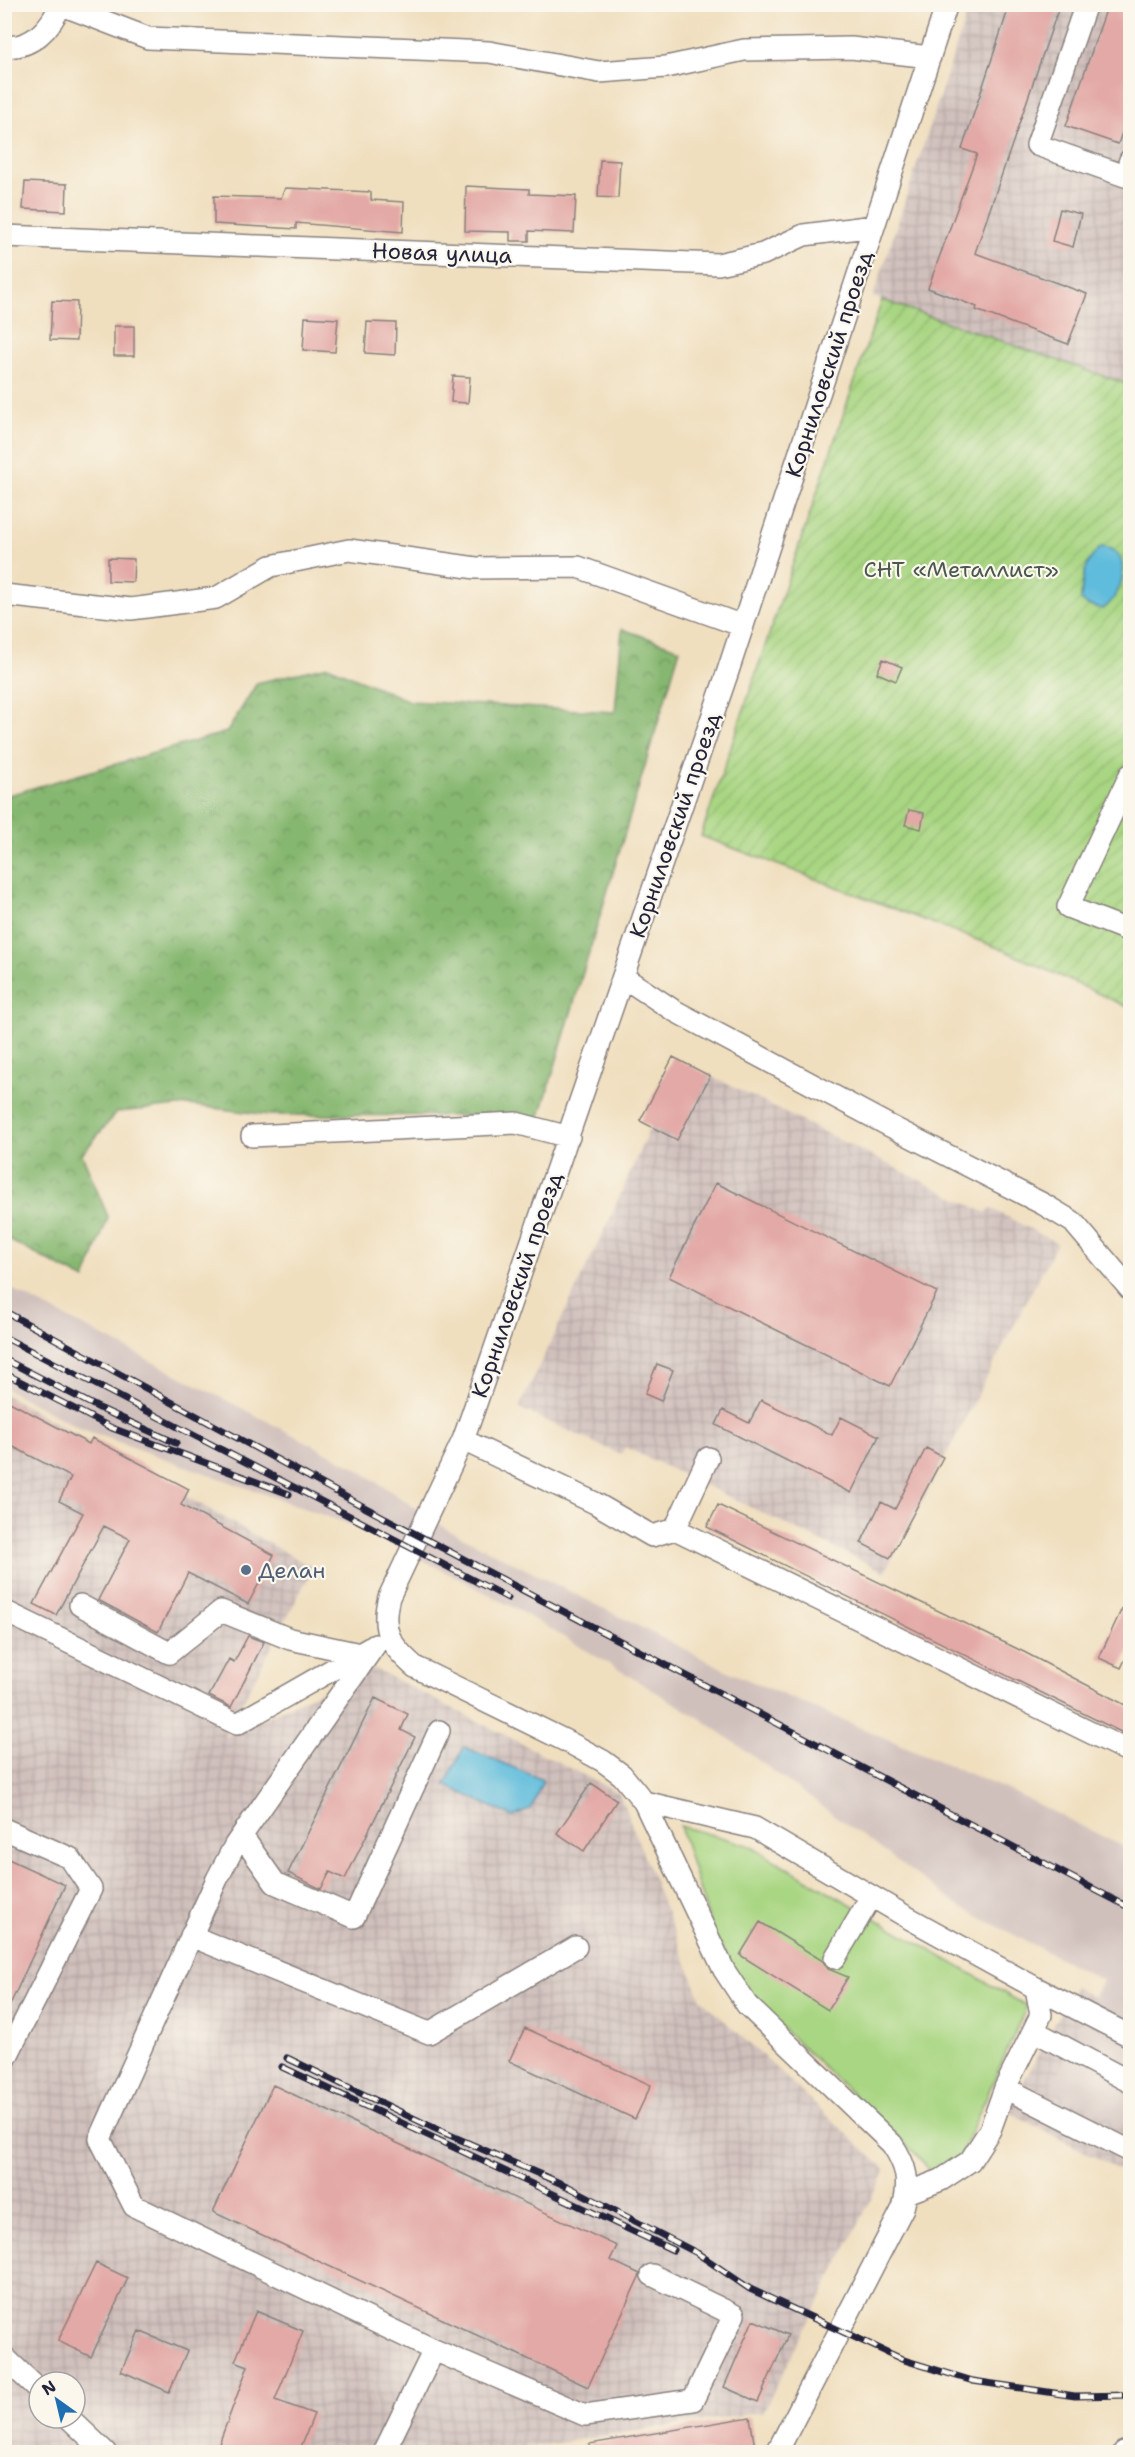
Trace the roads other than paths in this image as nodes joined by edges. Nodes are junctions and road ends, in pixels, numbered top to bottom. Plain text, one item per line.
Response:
1 (947, 4) edge
2 (1086, 4) edge
3 (61, 5) edge
4 (4, 46) edge
5 (930, 57) junction
6 (1131, 160) edge
7 (874, 226) junction
8 (4, 236) edge
9 (4, 596) edge
10 (743, 626) junction
11 (1131, 775) edge
12 (1131, 931) edge
13 (623, 977) junction
14 (252, 1136) dead end
15 (568, 1137) junction
16 (1131, 1289) edge
17 (463, 1440) junction
18 (708, 1458) dead end
19 (675, 1529) junction
20 (80, 1605) dead end
21 (4, 1611) edge
22 (375, 1645) junction
23 (439, 1731) dead end
24 (1131, 1752) edge
25 (644, 1802) junction
26 (4, 1829) edge
27 (242, 1836) junction
28 (872, 1897) junction
29 (191, 1936) junction
30 (576, 1947) dead end
31 (835, 1958) dead end
32 (1036, 1988) junction
33 (1034, 2031) junction
34 (1131, 2036) edge
35 (4, 2062) edge
36 (1131, 2082) edge
37 (1005, 2088) junction
38 (1131, 2151) edge
39 (907, 2193) junction
40 (652, 2275) dead end
41 (434, 2350) junction
42 (4, 2357) edge
43 (27, 2379) edge
44 (82, 2430) edge
45 (105, 2452) edge
46 (384, 2452) edge
47 (777, 2452) edge
48 (1124, 2452) edge
49 (1131, 2452) edge

1 - 5 street, Корниловский проезд
2 - 6 street
3 - 4 street
3 - 5 street
5 - 7 street, Корниловский проезд
7 - 8 street, Новая улица
7 - 10 street, Корниловский проезд
9 - 10 street
10 - 13 street, Корниловский проезд
11 - 12 street
13 - 15 street, Корниловский проезд
13 - 16 street
14 - 15 street
15 - 17 street, Корниловский проезд
17 - 19 street
17 - 22 street, Корниловский проезд
18 - 19 street
19 - 24 street
20 - 22 street
21 - 22 street
22 - 25 street
22 - 27 street
23 - 27 street
25 - 28 street
25 - 39 street
26 - 35 street
27 - 29 street
28 - 31 street
28 - 32 street
29 - 30 street
29 - 41 street
32 - 33 street
32 - 34 street
33 - 36 street
33 - 37 street
37 - 38 street
37 - 39 street
39 - 47 street
40 - 41 street
41 - 46 street
42 - 43 street
44 - 45 street
48 - 49 street

